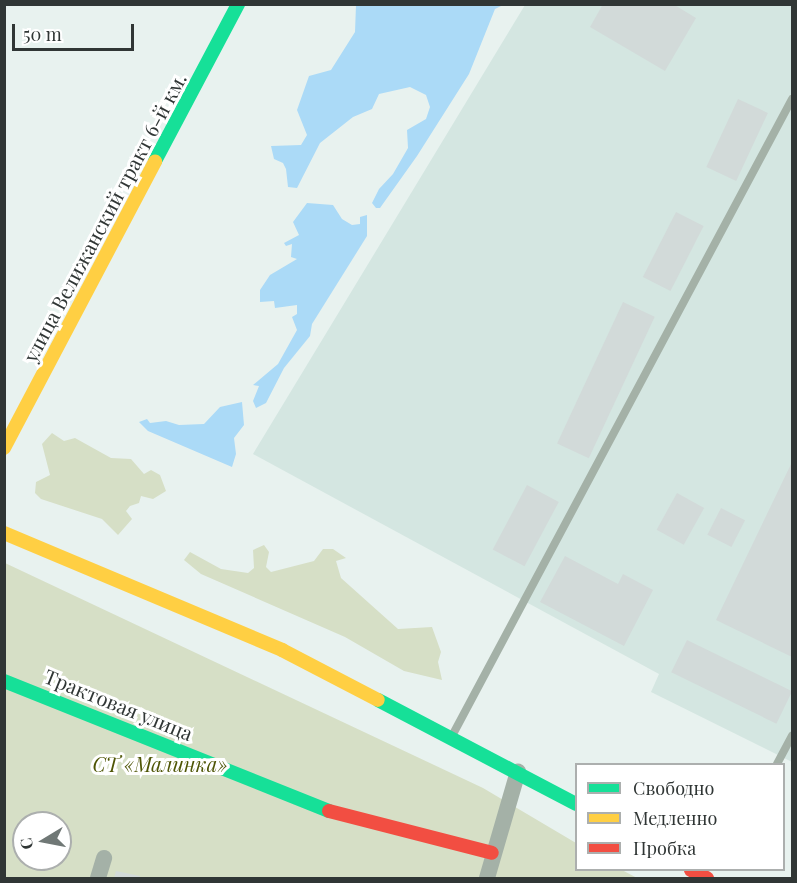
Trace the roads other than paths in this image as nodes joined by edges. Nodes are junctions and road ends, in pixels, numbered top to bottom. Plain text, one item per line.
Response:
1 (238, 4) edge
2 (792, 99) edge
3 (4, 448) edge
4 (4, 532) edge
5 (4, 681) edge
6 (452, 736) junction
7 (792, 736) edge
8 (778, 763) edge
9 (518, 771) junction
10 (575, 803) edge
11 (492, 853) junction
12 (104, 858) dead end
13 (693, 871) edge
14 (98, 879) edge
15 (487, 879) edge
16 (707, 879) edge

1 - 3 street, улица Велижанский тракт 6-й км.
2 - 6 lane
4 - 6 street
5 - 11 street, Трактовая улица
6 - 9 street
7 - 8 lane
9 - 10 street
9 - 11 street
11 - 15 street
12 - 14 street
13 - 16 street

